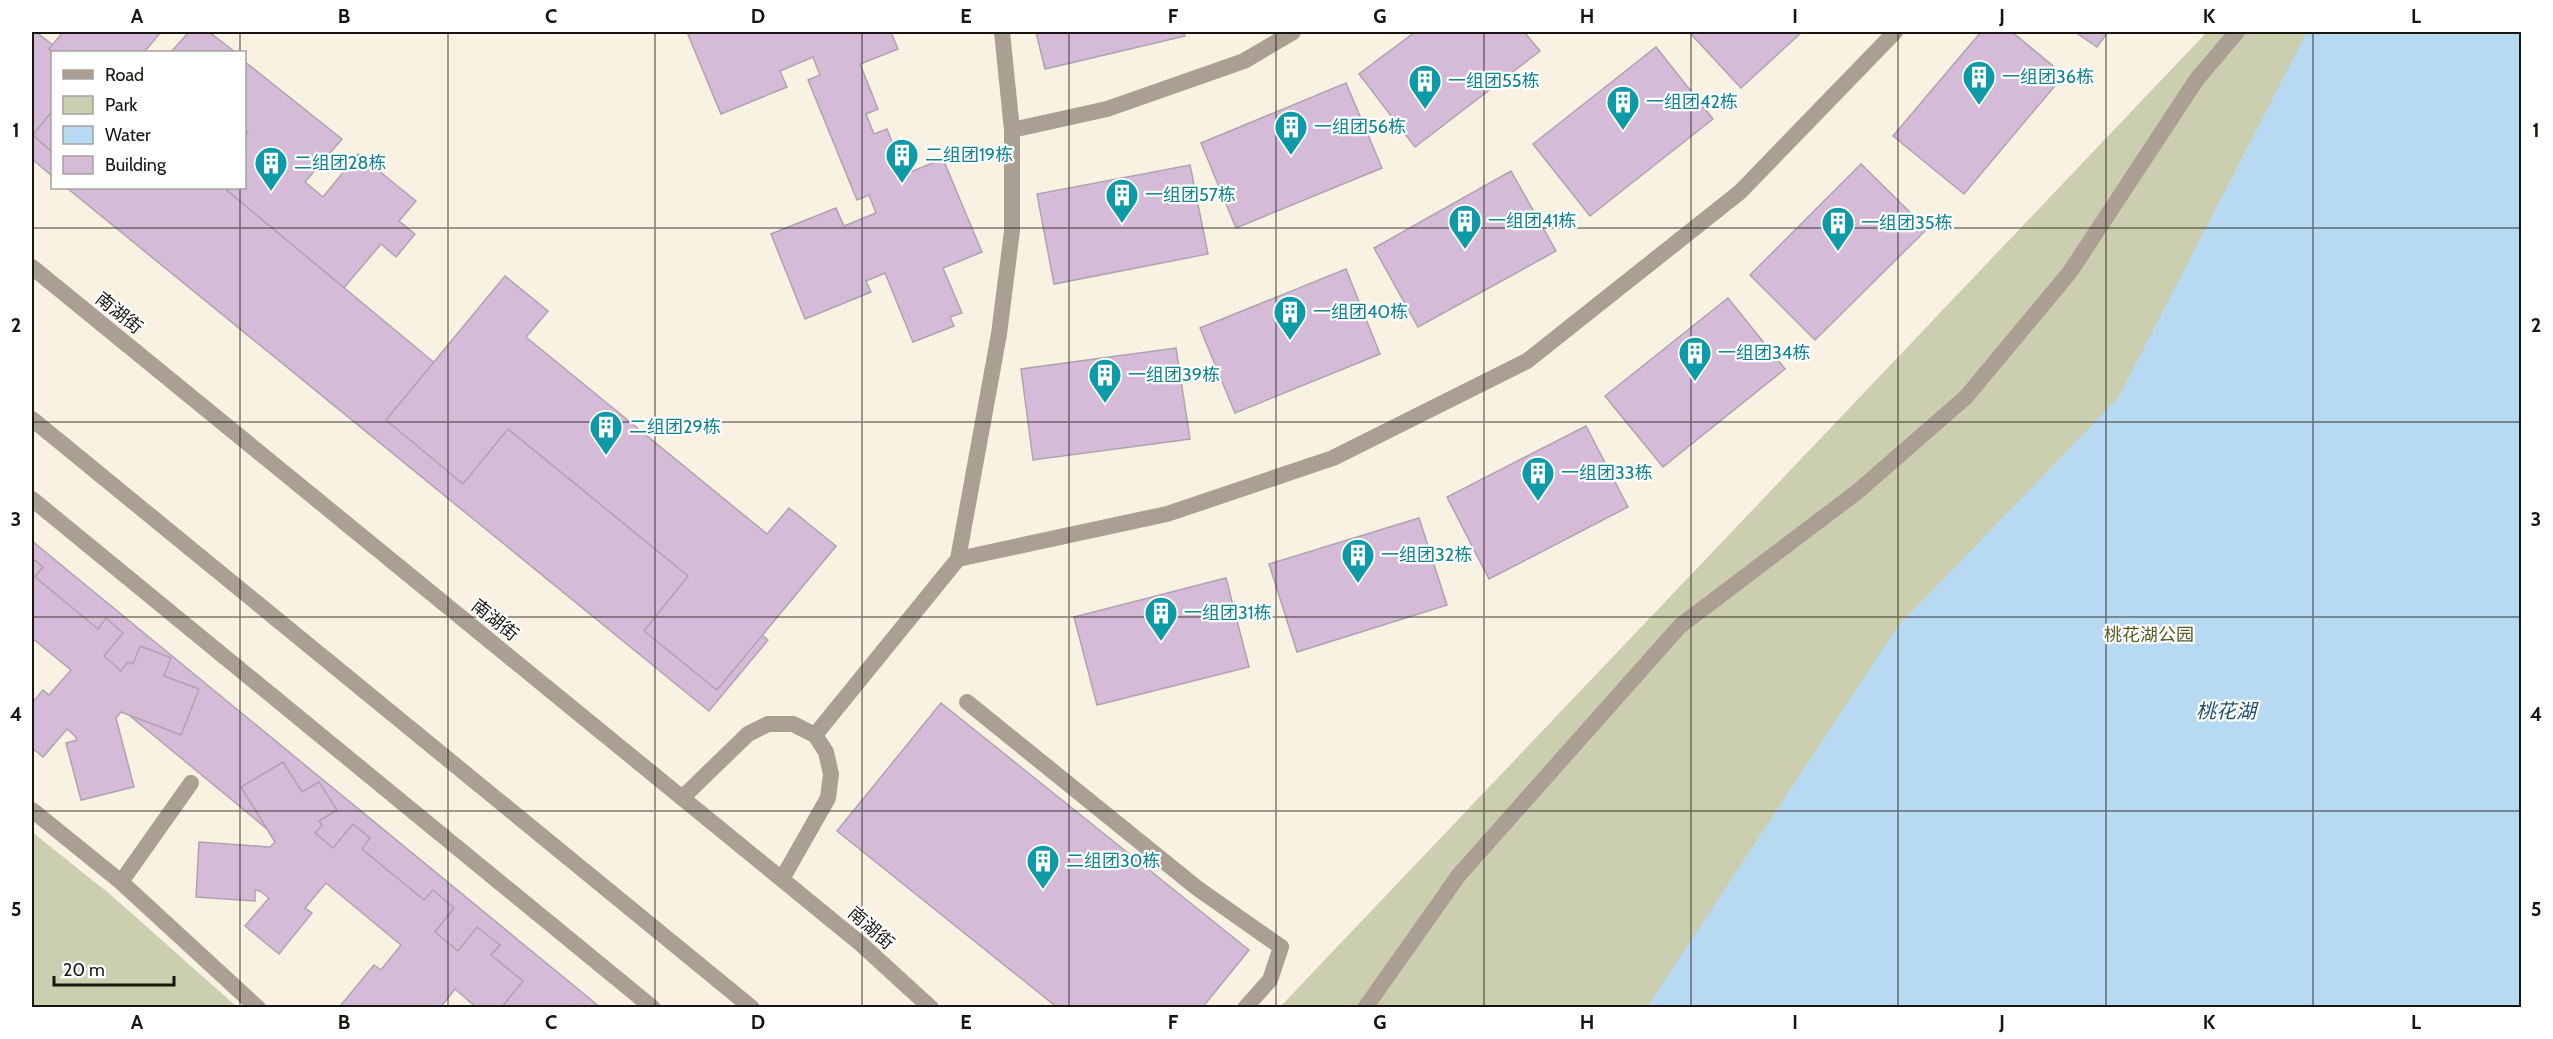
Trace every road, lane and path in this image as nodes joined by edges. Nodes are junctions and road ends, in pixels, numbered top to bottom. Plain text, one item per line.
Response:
1 (1002, 32) edge
2 (1293, 32) edge
3 (1895, 32) edge
4 (2236, 32) edge
5 (1012, 130) junction
6 (32, 267) edge
7 (32, 419) edge
8 (32, 499) edge
9 (958, 559) junction
10 (967, 702) dead end
11 (815, 735) junction
12 (191, 783) dead end
13 (682, 798) junction
14 (32, 810) edge
15 (782, 879) junction
16 (121, 882) junction
17 (258, 1008) edge
18 (653, 1008) edge
19 (752, 1008) edge
20 (931, 1008) edge
21 (1245, 1008) edge
22 (1365, 1008) edge

1 - 5 street
2 - 5 street
3 - 9 street
4 - 22 street
5 - 9 street
6 - 13 street, 南湖街
7 - 19 street
8 - 18 street
9 - 11 street
10 - 21 street
11 - 13 street
11 - 15 street
12 - 16 street
13 - 15 street, 南湖街
14 - 16 street
15 - 20 street, 南湖街
16 - 17 street

